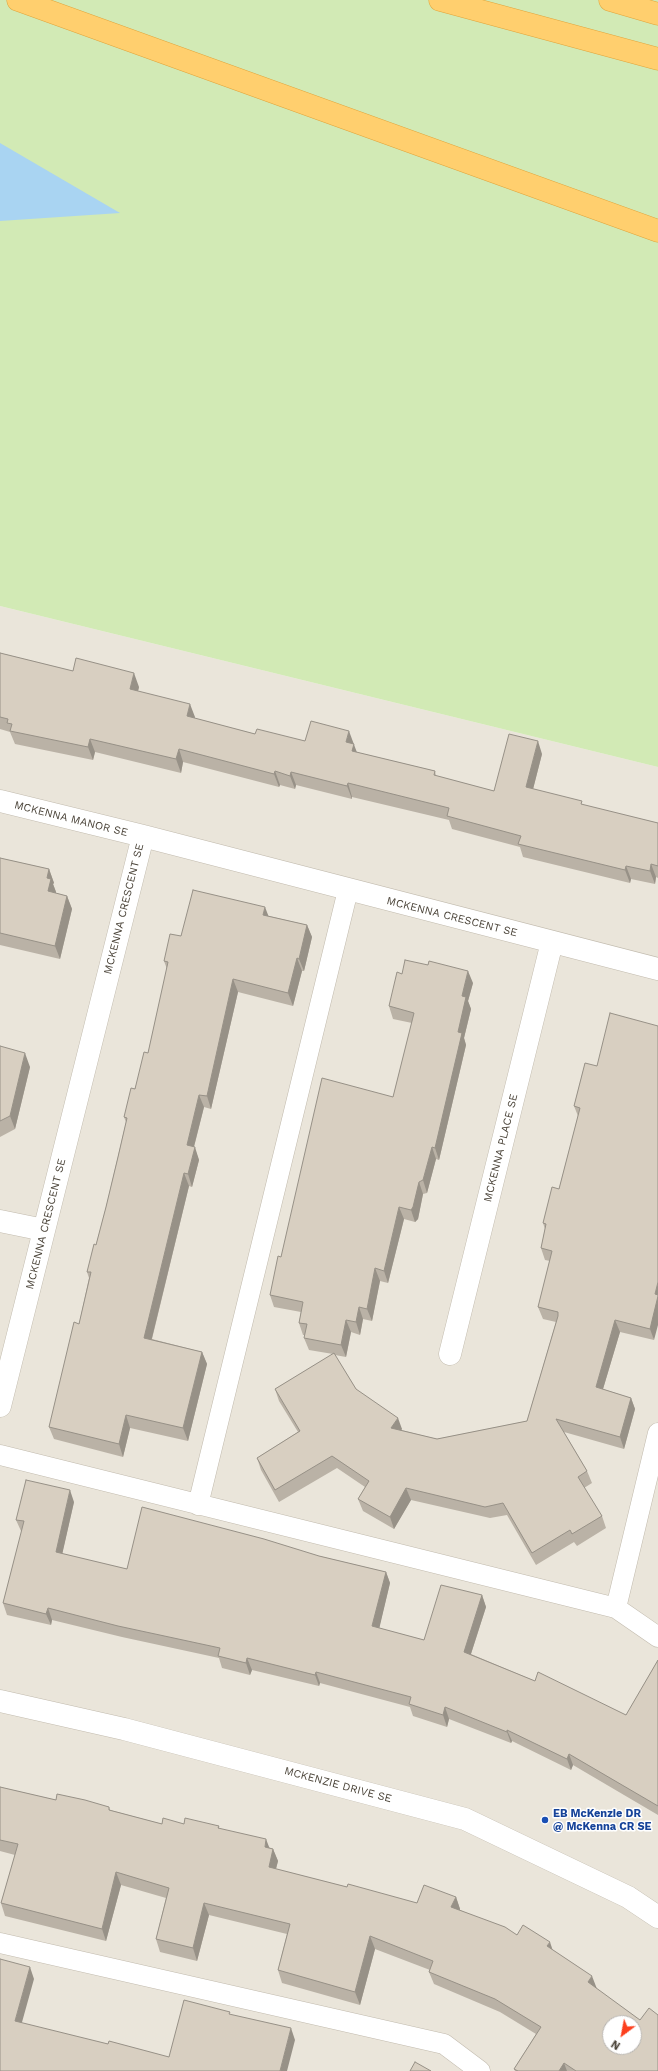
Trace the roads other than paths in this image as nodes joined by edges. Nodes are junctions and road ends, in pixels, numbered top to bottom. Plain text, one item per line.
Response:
1 (18, 0) edge
2 (440, 0) edge
3 (610, 0) edge
4 (658, 14) edge
5 (658, 59) edge
6 (658, 231) edge
7 (0, 801) edge
8 (143, 836) junction
9 (348, 890) junction
10 (552, 942) junction
11 (658, 969) edge
12 (0, 1221) edge
13 (44, 1230) junction
14 (450, 1354) dead end
15 (0, 1406) edge
16 (658, 1433) edge
17 (0, 1455) edge
18 (198, 1505) junction
19 (616, 1608) junction
20 (658, 1637) edge
21 (0, 1701) edge
22 (658, 1917) edge
23 (0, 1943) edge
24 (480, 2071) edge

1 - 6 highway
2 - 5 highway
3 - 4 highway
7 - 8 street, MCKENNA MANOR SE
8 - 9 street, MCKENNA CRESCENT SE
8 - 13 street, MCKENNA CRESCENT SE
9 - 10 street, MCKENNA CRESCENT SE
9 - 18 lane
10 - 11 street, MCKENNA CRESCENT SE
10 - 14 street, MCKENNA PLACE SE
12 - 13 street
13 - 15 street, MCKENNA CRESCENT SE
16 - 19 lane
17 - 18 lane
18 - 19 lane
19 - 20 lane
21 - 22 street, MCKENZIE DRIVE SE
23 - 24 lane

